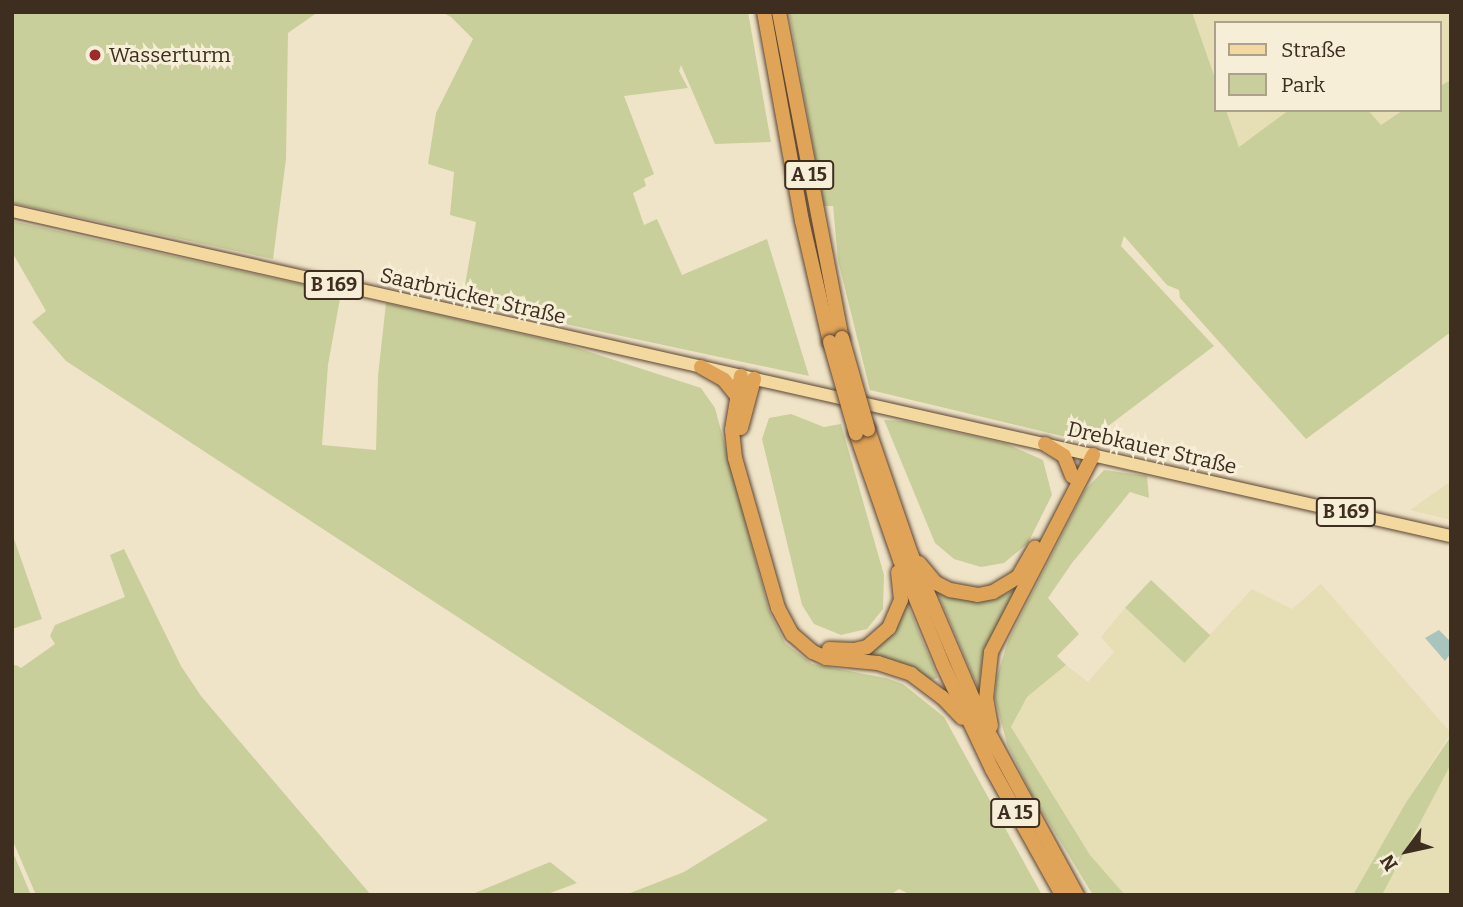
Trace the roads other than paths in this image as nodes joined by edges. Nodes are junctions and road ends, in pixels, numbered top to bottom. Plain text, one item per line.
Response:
1 (764, 12) edge
2 (779, 12) edge
3 (12, 211) edge
4 (836, 340) junction
5 (701, 367) junction
6 (747, 378) junction
7 (738, 397) junction
8 (845, 398) joint
9 (862, 431) junction
10 (1045, 444) junction
11 (1088, 454) junction
12 (1072, 476) junction
13 (1451, 536) edge
14 (895, 546) junction
15 (911, 554) junction
16 (973, 730) junction
17 (996, 747) junction
18 (1062, 895) edge
19 (1077, 895) edge

1 - 4 highway, A 15
2 - 4 highway, A 15
3 - 5 main road, Saarbrücker Straße / B 169
4 - 9 highway, A 15, bridge
5 - 6 main road, Saarbrücker Straße / B 169
5 - 7 highway
6 - 7 highway
6 - 8 main road, Saarbrücker Straße / B 169
6 - 14 highway
7 - 16 highway
8 - 10 main road, Drebkauer Straße / B 169
9 - 14 highway, A 15
9 - 15 highway, A 15
10 - 11 main road, Drebkauer Straße / B 169
10 - 12 highway
11 - 12 highway
11 - 13 main road, Drebkauer Straße / B 169
11 - 17 highway
12 - 15 highway
14 - 16 highway, A 15
15 - 17 highway, A 15
16 - 18 highway, A 15
17 - 19 highway, A 15

